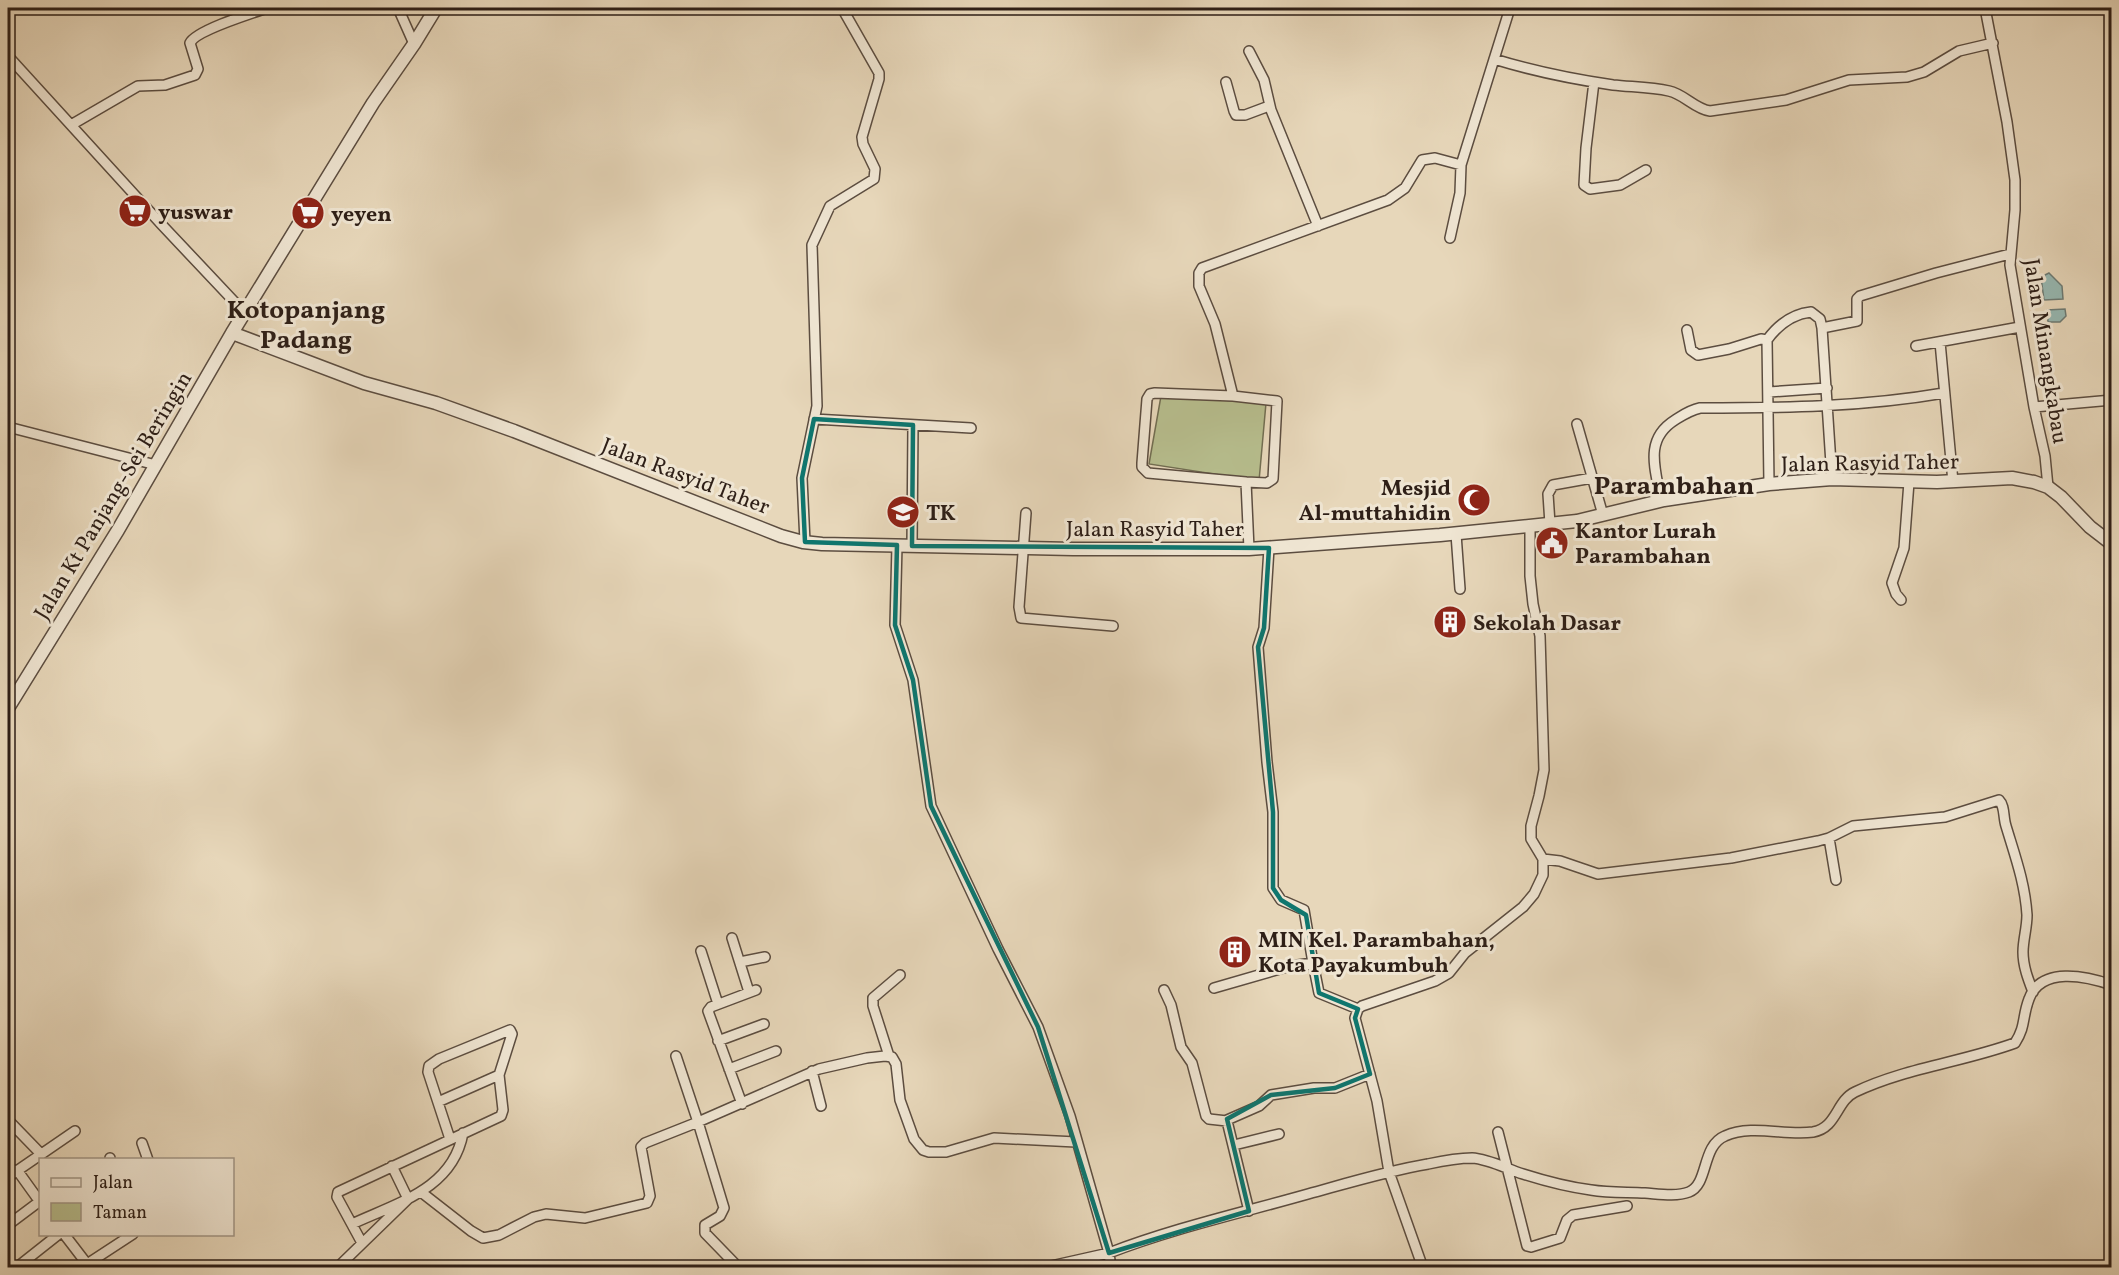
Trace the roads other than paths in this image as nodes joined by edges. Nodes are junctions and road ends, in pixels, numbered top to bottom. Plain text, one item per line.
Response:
1 (267, 8) edge
2 (398, 8) edge
3 (436, 8) edge
4 (842, 8) edge
5 (1510, 8) edge
6 (1985, 8) edge
7 (414, 44) junction
8 (1993, 44) junction
9 (1249, 51) dead end
10 (8, 56) edge
11 (1494, 59) junction
12 (1226, 82) dead end
13 (1594, 82) junction
14 (1269, 106) junction
15 (71, 125) junction
16 (1461, 165) junction
17 (1646, 170) dead end
18 (1318, 226) junction
19 (1450, 238) dead end
20 (2010, 254) junction
21 (244, 312) junction
22 (2020, 327) junction
23 (1822, 328) junction
24 (1687, 330) dead end
25 (232, 333) junction
26 (1767, 340) junction
27 (1940, 342) junction
28 (1916, 346) dead end
29 (1827, 388) junction
30 (1769, 392) junction
31 (1944, 393) junction
32 (1233, 396) junction
33 (2112, 400) edge
34 (1828, 406) junction
35 (2034, 407) junction
36 (1769, 408) junction
37 (814, 419) junction
38 (913, 424) junction
39 (1576, 424) dead end
40 (8, 427) edge
41 (971, 428) dead end
42 (156, 465) junction
43 (1592, 478) junction
44 (1832, 479) junction
45 (1246, 482) junction
46 (1910, 482) junction
47 (1953, 482) junction
48 (1769, 484) junction
49 (2048, 488) junction
50 (1661, 501) junction
51 (1026, 513) dead end
52 (1603, 515) junction
53 (1551, 524) junction
54 (1530, 526) junction
55 (1456, 534) junction
56 (805, 542) junction
57 (2112, 544) edge
58 (897, 545) junction
59 (912, 546) junction
60 (1024, 548) junction
61 (1269, 548) junction
62 (1249, 549) junction
63 (1460, 589) dead end
64 (1901, 600) dead end
65 (1113, 626) dead end
66 (8, 708) edge
67 (1829, 838) junction
68 (1543, 859) junction
69 (1836, 880) dead end
70 (732, 938) dead end
71 (701, 951) dead end
72 (765, 957) dead end
73 (740, 962) junction
74 (1313, 963) junction
75 (900, 975) dead end
76 (2112, 985) edge
77 (1214, 988) dead end
78 (1164, 990) dead end
79 (2033, 992) junction
80 (718, 1004) junction
81 (1358, 1009) junction
82 (764, 1024) dead end
83 (718, 1041) junction
84 (776, 1051) dead end
85 (676, 1056) dead end
86 (889, 1056) junction
87 (729, 1069) junction
88 (812, 1071) junction
89 (1370, 1074) junction
90 (499, 1075) junction
91 (438, 1102) junction
92 (742, 1104) junction
93 (821, 1106) dead end
94 (8, 1120) edge
95 (1227, 1120) junction
96 (698, 1122) junction
97 (75, 1131) dead end
98 (1498, 1132) dead end
99 (463, 1133) junction
100 (1279, 1134) dead end
101 (450, 1139) junction
102 (1076, 1142) junction
103 (142, 1143) dead end
104 (1234, 1145) junction
105 (41, 1154) junction
106 (147, 1158) edge
107 (392, 1166) junction
108 (1509, 1170) junction
109 (1389, 1172) junction
110 (11, 1173) edge
111 (421, 1192) junction
112 (408, 1199) junction
113 (39, 1201) edge
114 (39, 1203) edge
115 (1627, 1206) dead end
116 (1249, 1211) junction
117 (352, 1224) junction
118 (8, 1225) edge
119 (56, 1236) edge
120 (65, 1236) edge
121 (130, 1236) edge
122 (362, 1243) junction
123 (1109, 1253) junction
124 (84, 1266) edge
125 (338, 1267) edge
126 (16, 1268) edge
127 (739, 1268) edge
128 (1041, 1268) edge
129 (1111, 1268) edge
130 (1423, 1268) edge

1 - 15 street
2 - 7 street
3 - 7 street
4 - 37 street
5 - 11 street
6 - 8 street, Jalan Minangkabau
7 - 21 street
8 - 13 street
8 - 20 street, Jalan Minangkabau
9 - 14 street
10 - 15 street
11 - 13 street
11 - 16 street
12 - 14 street
13 - 17 street
14 - 18 street
15 - 21 street
16 - 18 street
16 - 19 street
18 - 32 street
20 - 22 street, Jalan Minangkabau
20 - 23 street
21 - 25 street
22 - 27 street
22 - 35 street, Jalan Minangkabau
23 - 26 street
23 - 29 street
24 - 26 street
25 - 42 street, Jalan Kt Panjang-Sei Beringin
25 - 56 street, Jalan Rasyid Taher
26 - 30 street
27 - 28 street
27 - 31 street
29 - 30 street
29 - 34 street
30 - 36 street
31 - 34 street
31 - 47 street
32 - 45 street
32 - 45 street
33 - 35 street
34 - 36 street
34 - 44 street
35 - 49 street, Jalan Minangkabau
36 - 48 street
36 - 50 street
37 - 38 street
37 - 56 street
38 - 41 street
38 - 59 street
39 - 43 street
40 - 42 street
42 - 66 street, Jalan Kt Panjang-Sei Beringin
43 - 52 street
43 - 53 street
44 - 46 street, Jalan Rasyid Taher
44 - 48 street, Jalan Rasyid Taher
45 - 62 street
46 - 47 street, Jalan Rasyid Taher
46 - 64 street
47 - 49 street, Jalan Rasyid Taher
48 - 50 street, Jalan Rasyid Taher
49 - 57 street, Jalan Rasyid Taher
50 - 52 street, Jalan Rasyid Taher
51 - 60 street
52 - 53 street, Jalan Rasyid Taher
53 - 54 street, Jalan Rasyid Taher
54 - 55 street, Jalan Rasyid Taher
54 - 68 street
55 - 61 street, Jalan Rasyid Taher
55 - 63 street
56 - 58 street, Jalan Rasyid Taher
58 - 59 street, Jalan Rasyid Taher
58 - 102 street
59 - 60 street, Jalan Rasyid Taher
60 - 62 street, Jalan Rasyid Taher
60 - 65 street
61 - 62 street, Jalan Rasyid Taher
61 - 74 street
67 - 68 street
67 - 69 street
67 - 79 street
68 - 81 street
70 - 73 street
71 - 80 street
72 - 73 street
73 - 80 street
74 - 77 street
74 - 81 street
75 - 86 street
76 - 79 street
78 - 95 street
79 - 108 street
80 - 83 street
81 - 89 street
82 - 83 street
83 - 87 street
84 - 87 street
85 - 96 street
86 - 88 street
86 - 102 street
87 - 92 street
88 - 92 street
88 - 93 street
89 - 95 street
89 - 109 street
90 - 91 street
90 - 91 street
90 - 99 street
91 - 101 street
92 - 96 street
94 - 105 street
95 - 104 street
96 - 111 street
96 - 127 street
97 - 105 street
98 - 108 street
99 - 101 street
99 - 111 street
100 - 104 street
101 - 107 street
102 - 123 street
103 - 106 street
104 - 116 street
105 - 110 street
107 - 112 street
107 - 117 street
108 - 109 street
108 - 115 street
109 - 116 street
109 - 130 street
110 - 113 street
111 - 112 street
112 - 117 street
112 - 122 street
114 - 118 street
116 - 123 street
117 - 122 street
119 - 126 street
120 - 124 street
121 - 124 street
122 - 125 street
123 - 128 street
123 - 129 street

